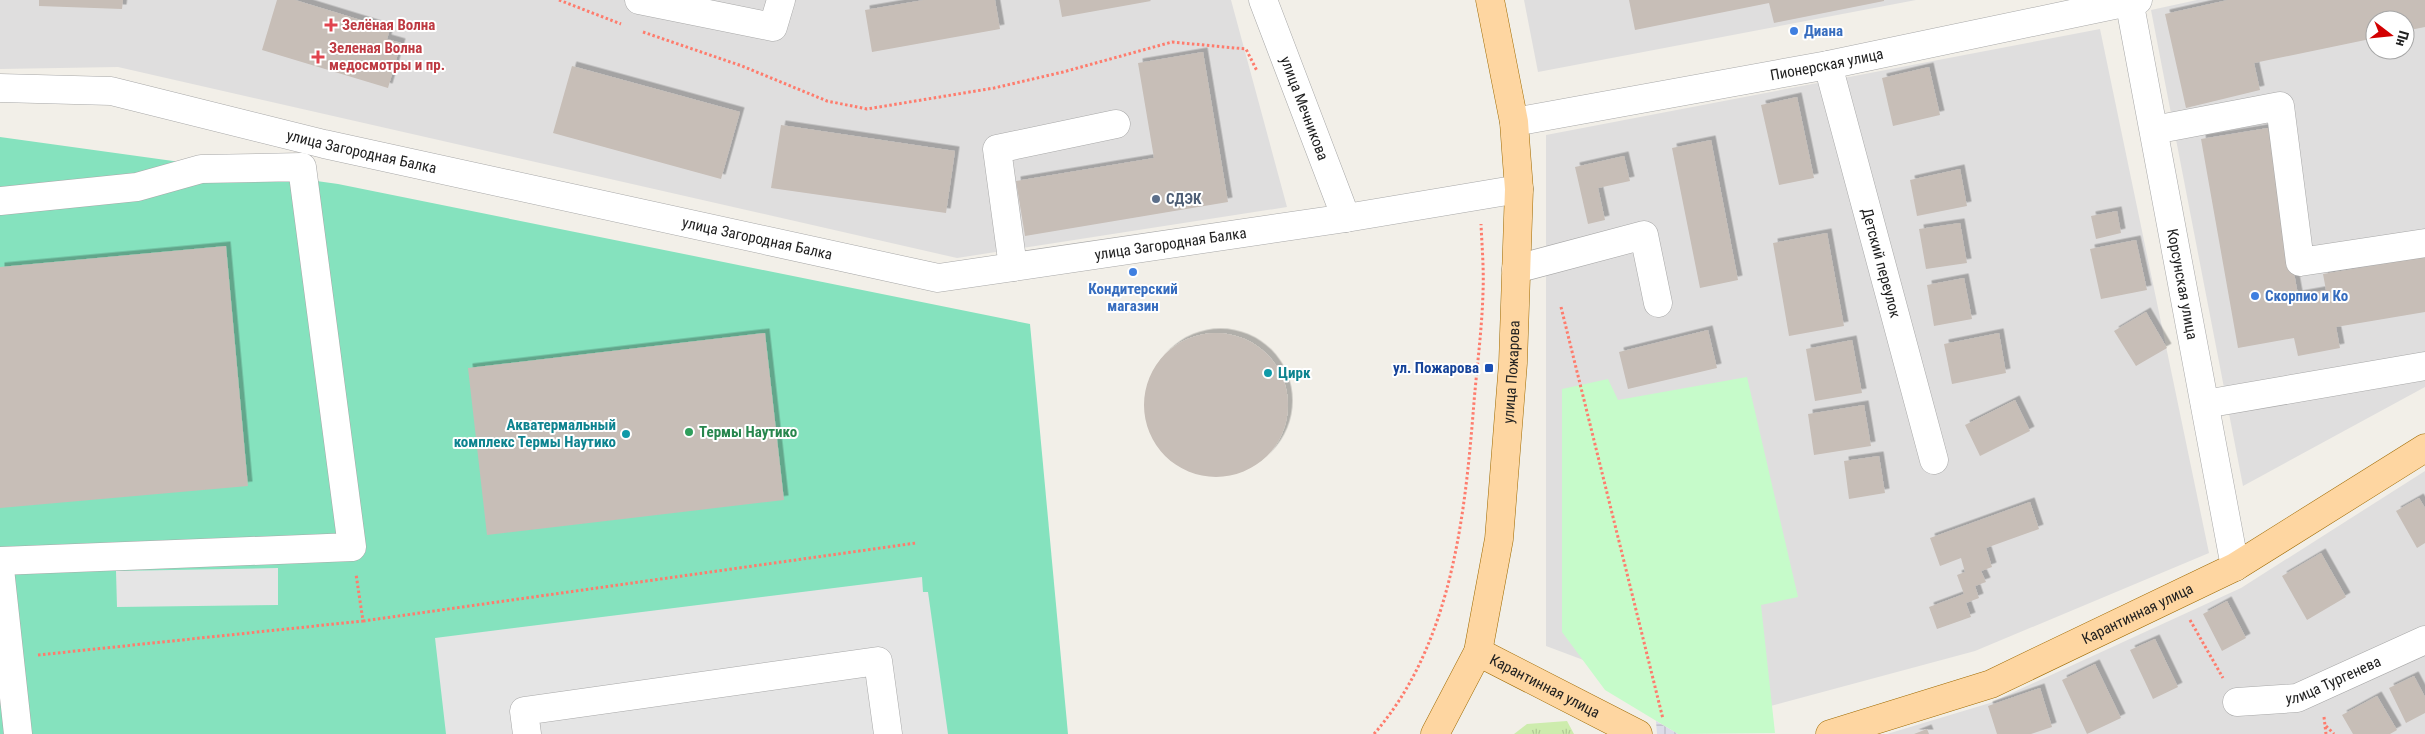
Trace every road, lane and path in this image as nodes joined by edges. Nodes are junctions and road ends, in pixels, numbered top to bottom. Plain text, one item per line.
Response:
1 (559, 0) edge
2 (640, 0) edge
3 (781, 0) edge
4 (1263, 0) edge
5 (1490, 0) edge
6 (2132, 1) edge
7 (630, 27) dead end
8 (638, 30) dead end
9 (1828, 65) junction
10 (1259, 76) dead end
11 (0, 88) edge
12 (1514, 122) junction
13 (1116, 124) dead end
14 (2154, 130) junction
15 (1519, 189) junction
16 (1481, 196) junction
17 (0, 201) edge
18 (1346, 218) junction
19 (2425, 243) edge
20 (1013, 267) junction
21 (1516, 269) junction
22 (1658, 303) dead end
23 (1561, 306) dead end
24 (2425, 366) edge
25 (2205, 404) junction
26 (2425, 448) edge
27 (1934, 460) dead end
28 (916, 543) dead end
29 (352, 546) junction
30 (0, 561) edge
31 (2236, 566) junction
32 (0, 570) edge
33 (2175, 596) junction
34 (363, 621) junction
35 (2425, 640) edge
36 (1478, 652) junction
37 (10, 658) junction
38 (2237, 702) joint
39 (1665, 724) dead end
40 (2325, 726) dead end
41 (1624, 731) edge
42 (880, 733) edge
43 (18, 734) edge
44 (527, 734) edge
45 (1374, 734) edge
46 (1435, 734) edge
47 (1830, 734) edge
48 (2334, 734) edge

1 - 7 path
2 - 3 street
4 - 18 street, улица Мечникова
5 - 12 main road, улица Пожарова
6 - 9 street, Пионерская улица
6 - 14 street, Корсунская улица
8 - 10 path
9 - 12 street, Пионерская улица
9 - 27 street, Детский переулок
11 - 20 street, улица Загородная Балка
12 - 15 main road, улица Пожарова
13 - 20 street
14 - 19 street
14 - 25 street, Корсунская улица
15 - 16 street, улица Загородная Балка
15 - 21 main road, улица Пожарова
16 - 18 street, улица Загородная Балка
16 - 45 path
17 - 29 street
18 - 20 street, улица Загородная Балка
21 - 22 street
21 - 36 main road, улица Пожарова
23 - 39 path
24 - 25 street
25 - 31 street, Корсунская улица
26 - 31 main road, Карантинная улица
28 - 34 path
29 - 30 street
29 - 34 path
31 - 33 main road, Карантинная улица
32 - 37 street
33 - 38 path
33 - 47 main road, Карантинная улица
34 - 37 path
35 - 38 street, улица Тургенева
36 - 41 main road, Карантинная улица
36 - 46 main road, улица Пожарова
37 - 43 street
40 - 48 path
42 - 44 street

